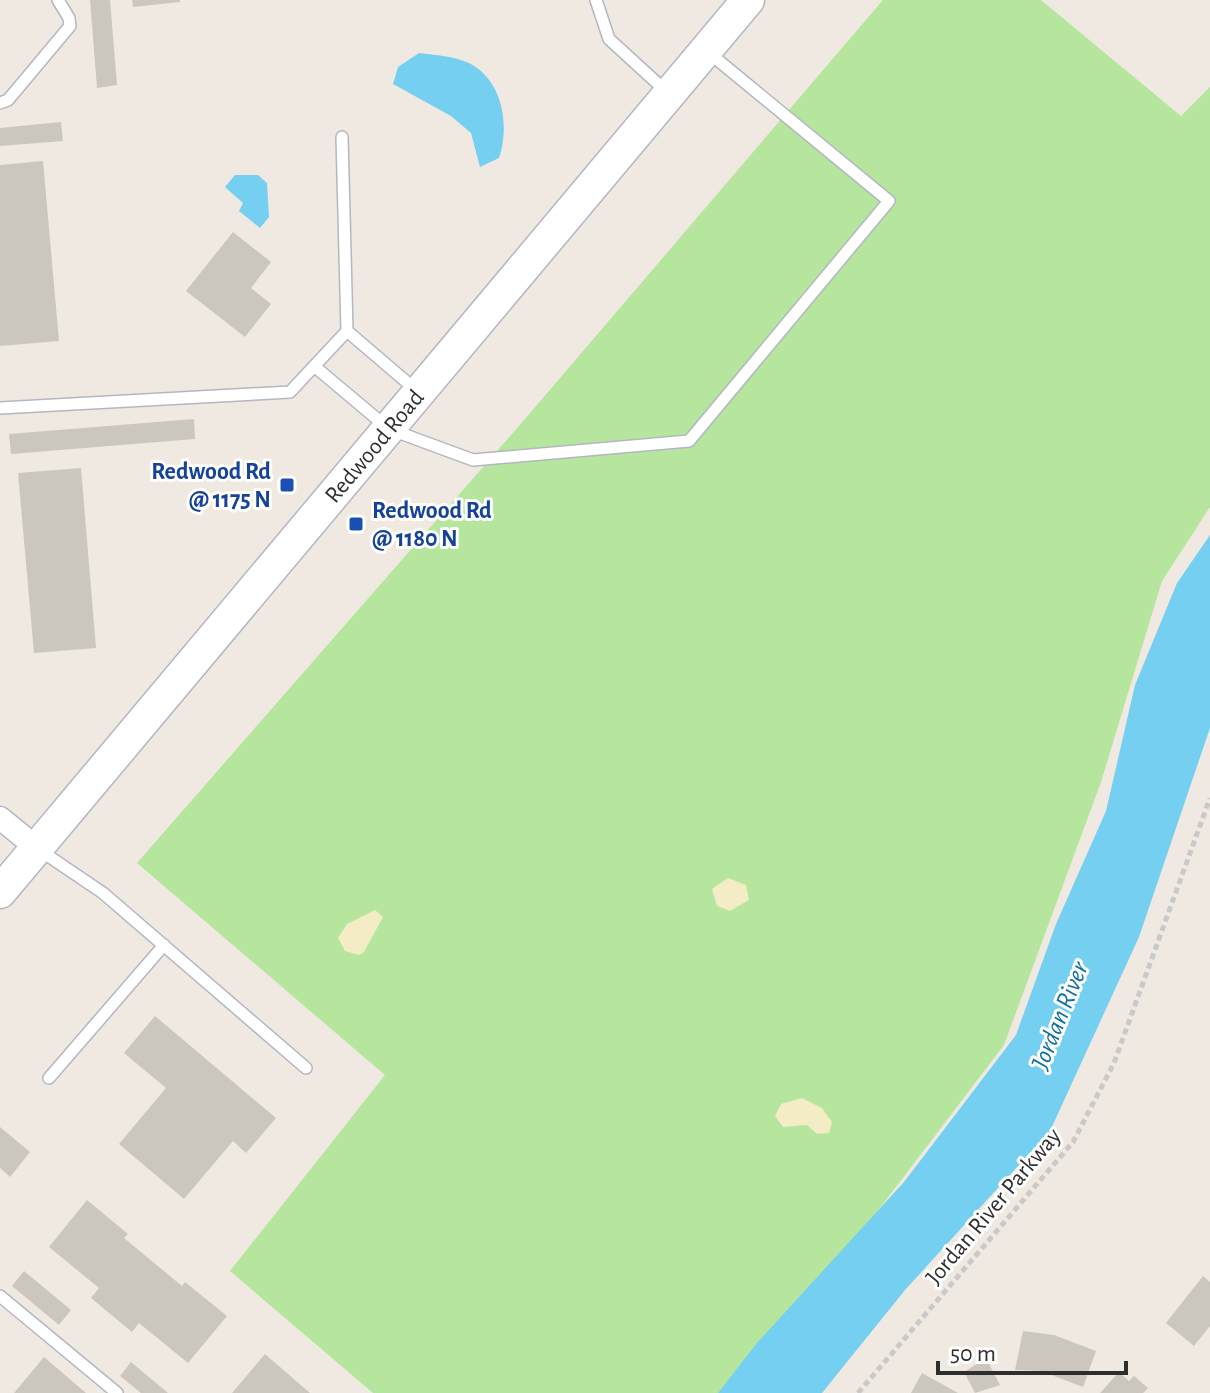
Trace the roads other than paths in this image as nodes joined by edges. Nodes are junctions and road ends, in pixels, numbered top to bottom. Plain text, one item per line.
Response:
1 (58, 0) edge
2 (596, 0) edge
3 (748, 0) edge
4 (705, 49) junction
5 (668, 94) junction
6 (0, 103) edge
7 (342, 137) dead end
8 (347, 331) junction
9 (314, 366) junction
10 (419, 393) junction
11 (0, 408) edge
12 (389, 429) junction
13 (0, 818) edge
14 (37, 848) junction
15 (0, 892) edge
16 (164, 945) junction
17 (306, 1068) dead end
18 (49, 1078) dead end
19 (2, 1303) edge
20 (117, 1393) edge

1 - 6 lane
2 - 5 lane
3 - 4 main road, Redwood Road
4 - 5 main road, Redwood Road
4 - 12 lane
5 - 10 main road, Redwood Road
7 - 8 lane
8 - 9 lane
8 - 10 lane
9 - 11 lane
9 - 12 lane
10 - 12 main road, Redwood Road
12 - 14 main road, Redwood Road
13 - 14 street
14 - 15 main road, Redwood Road
14 - 16 lane
16 - 17 lane
16 - 18 lane
19 - 20 lane

